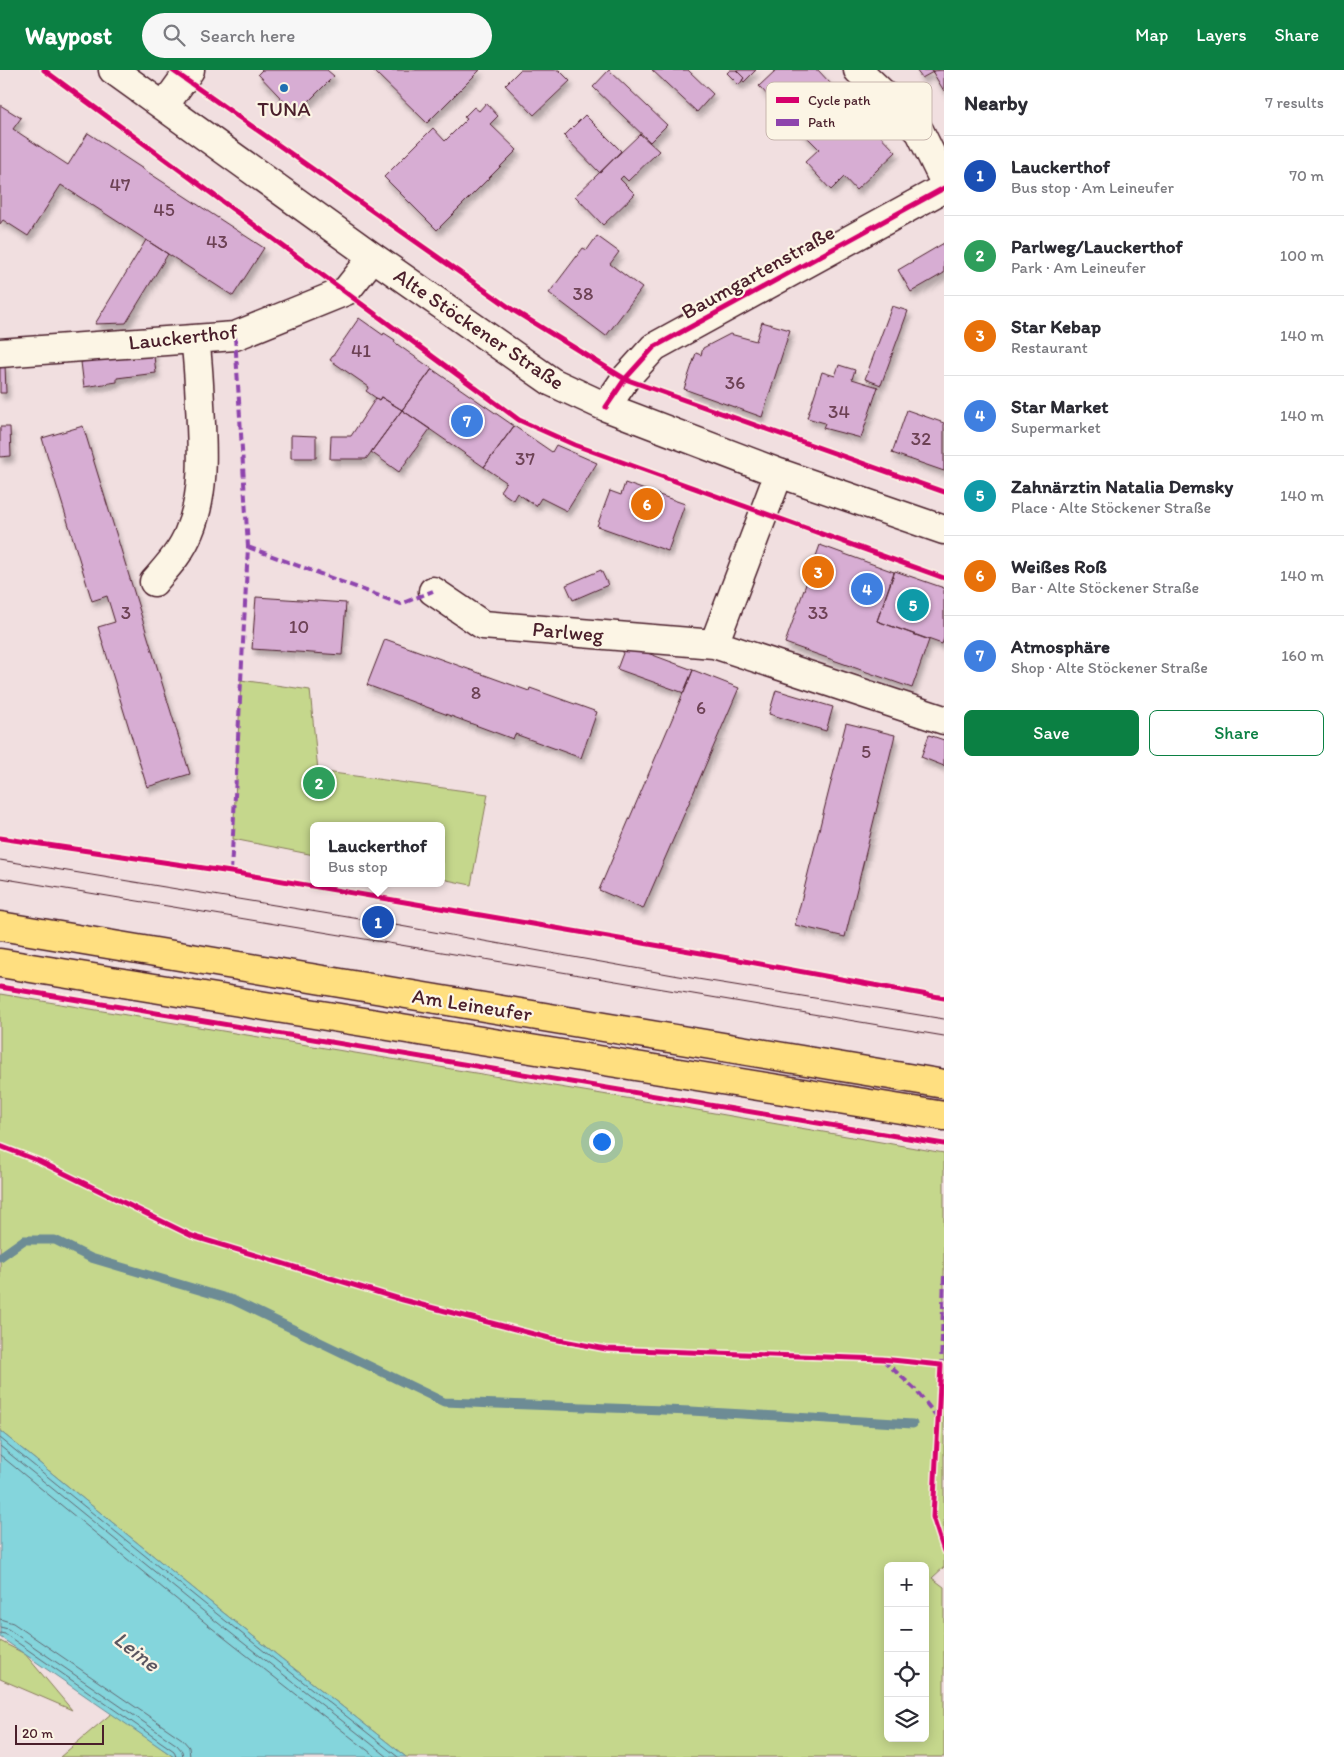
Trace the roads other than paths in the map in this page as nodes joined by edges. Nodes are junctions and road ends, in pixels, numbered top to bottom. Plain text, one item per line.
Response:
1 (113, 70) edge
2 (190, 70) edge
3 (858, 70) edge
4 (871, 82) edge
5 (164, 106) junction
6 (924, 140) edge
7 (944, 181) edge
8 (944, 188) edge
9 (373, 257) junction
10 (196, 339) junction
11 (0, 353) edge
12 (606, 407) junction
13 (779, 472) junction
14 (944, 530) edge
15 (154, 582) dead end
16 (432, 591) dead end
17 (714, 644) junction
18 (944, 720) edge
19 (0, 926) edge
20 (0, 963) edge
21 (944, 1084) edge
22 (944, 1116) edge

1 - 5 street, Alte Stöckener Straße
2 - 5 street
3 - 4 street
5 - 9 street, Alte Stöckener Straße
6 - 7 street
8 - 12 street, Baumgartenstraße
9 - 10 street, Lauckerthof
9 - 12 street, Alte Stöckener Straße
10 - 11 street, Lauckerthof
10 - 15 street
12 - 13 street, Alte Stöckener Straße
13 - 14 street, Alte Stöckener Straße
13 - 17 street
16 - 17 street, Parlweg
17 - 18 street, Parlweg
19 - 21 main road, Am Leineufer
20 - 22 main road, Am Leineufer

